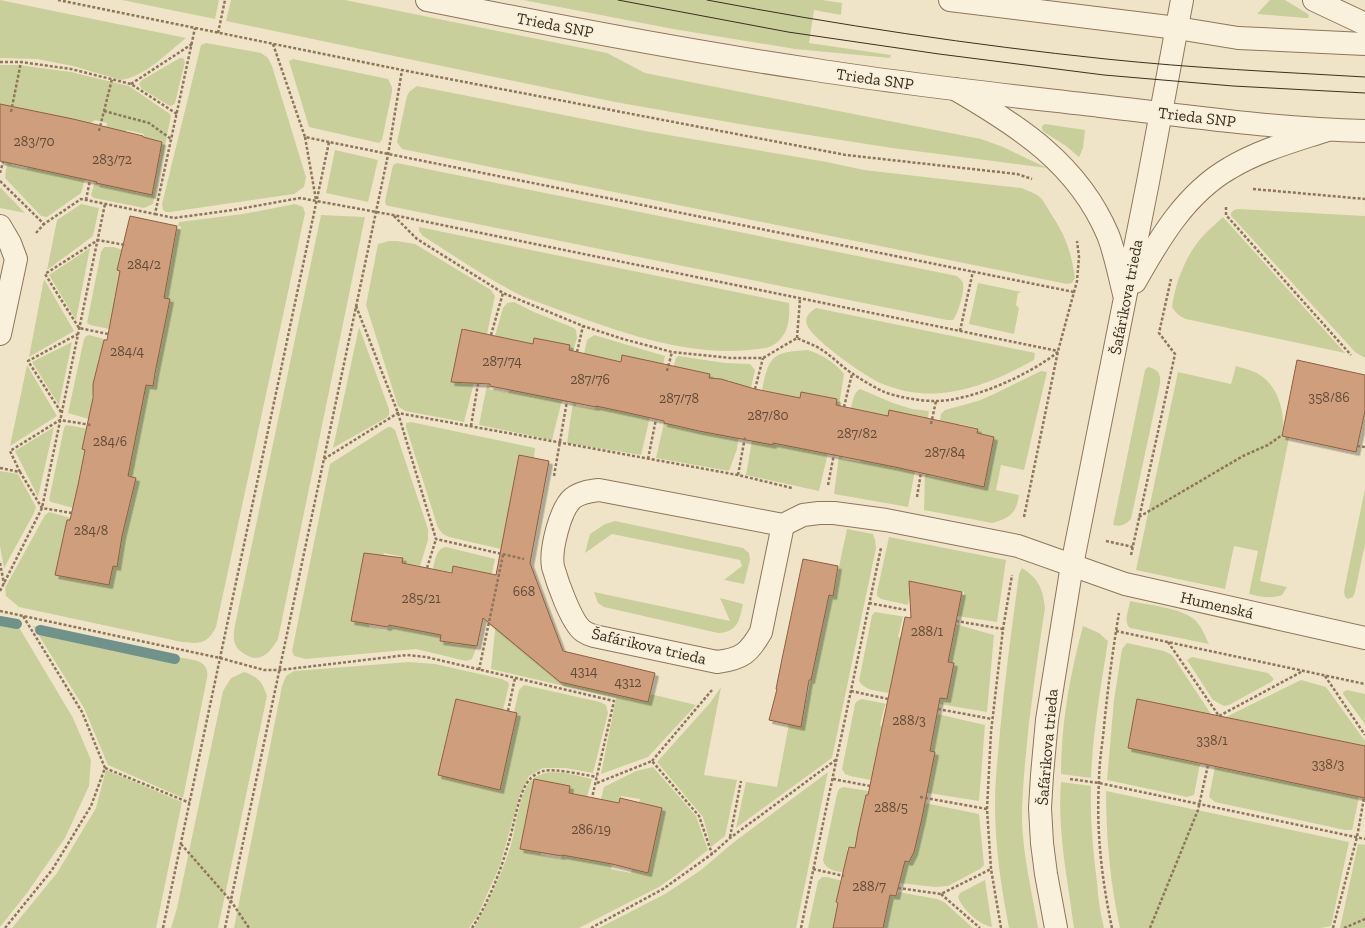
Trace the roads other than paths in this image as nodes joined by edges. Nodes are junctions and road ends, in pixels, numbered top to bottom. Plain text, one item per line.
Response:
1 (427, 0) edge
2 (950, 0) edge
3 (1000, 0) edge
4 (1182, 0) edge
5 (1314, 0) edge
6 (978, 4) junction
7 (1365, 24) edge
8 (1177, 28) junction
9 (1365, 44) edge
10 (955, 89) junction
11 (1161, 113) junction
12 (1327, 130) junction
13 (1365, 131) edge
14 (0, 226) edge
15 (1126, 299) junction
16 (0, 334) edge
17 (783, 525) junction
18 (1072, 565) junction
19 (1365, 638) edge
20 (1056, 928) edge

1 - 10 street, Trieda SNP
2 - 6 street
3 - 6 street
4 - 8 street, Šafárikova trieda
5 - 7 street
6 - 8 street
8 - 9 street
8 - 11 street, Šafárikova trieda
10 - 11 street, Trieda SNP
10 - 15 street
11 - 12 street, Trieda SNP
11 - 15 street, Šafárikova trieda
12 - 13 street, Trieda SNP
12 - 15 street, Trieda SNP
14 - 16 street
15 - 18 street, Šafárikova trieda
17 - 17 street, Šafárikova trieda
17 - 18 street
18 - 19 street, Humenská
18 - 20 street, Šafárikova trieda

